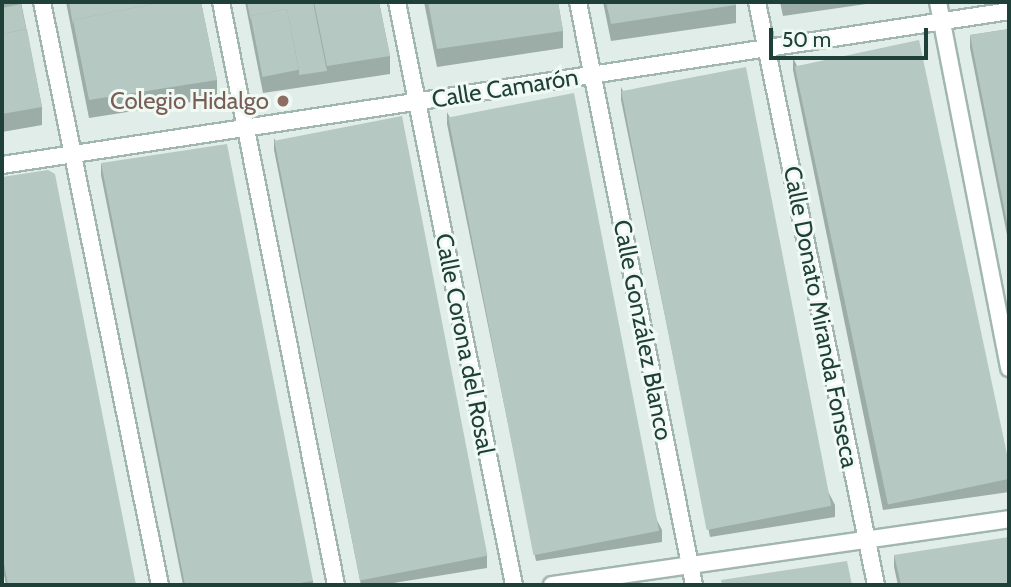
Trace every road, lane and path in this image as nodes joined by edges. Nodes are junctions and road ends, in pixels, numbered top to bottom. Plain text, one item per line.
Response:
1 (42, 2) edge
2 (221, 2) edge
3 (397, 2) edge
4 (578, 2) edge
5 (757, 2) edge
6 (938, 2) edge
7 (1009, 11) edge
8 (942, 21) junction
9 (766, 48) junction
10 (593, 75) junction
11 (416, 102) junction
12 (248, 128) junction
13 (71, 155) junction
14 (2, 165) edge
15 (1009, 368) edge
16 (1009, 519) edge
17 (866, 540) junction
18 (690, 566) junction
19 (160, 585) edge
20 (336, 585) edge
21 (514, 585) edge
22 (552, 585) edge
23 (694, 585) edge
24 (876, 585) edge

1 - 13 street
2 - 12 street
3 - 11 street, Calle Corona del Rosal
4 - 10 street, Calle González Blanco
5 - 9 street, Calle Donato Miranda Fonseca
6 - 8 street
7 - 8 street, Calle Camarón
8 - 9 street, Calle Camarón
8 - 15 street
9 - 10 street, Calle Camarón
9 - 17 street, Calle Donato Miranda Fonseca
10 - 11 street, Calle Camarón
10 - 18 street, Calle González Blanco
11 - 12 street, Calle Camarón
11 - 21 street, Calle Corona del Rosal
12 - 13 street, Calle Camarón
12 - 20 street
13 - 14 street, Calle Camarón
13 - 19 street
16 - 17 street
17 - 18 street
17 - 24 street, Calle Donato Miranda Fonseca
18 - 22 street
18 - 23 street, Calle González Blanco

